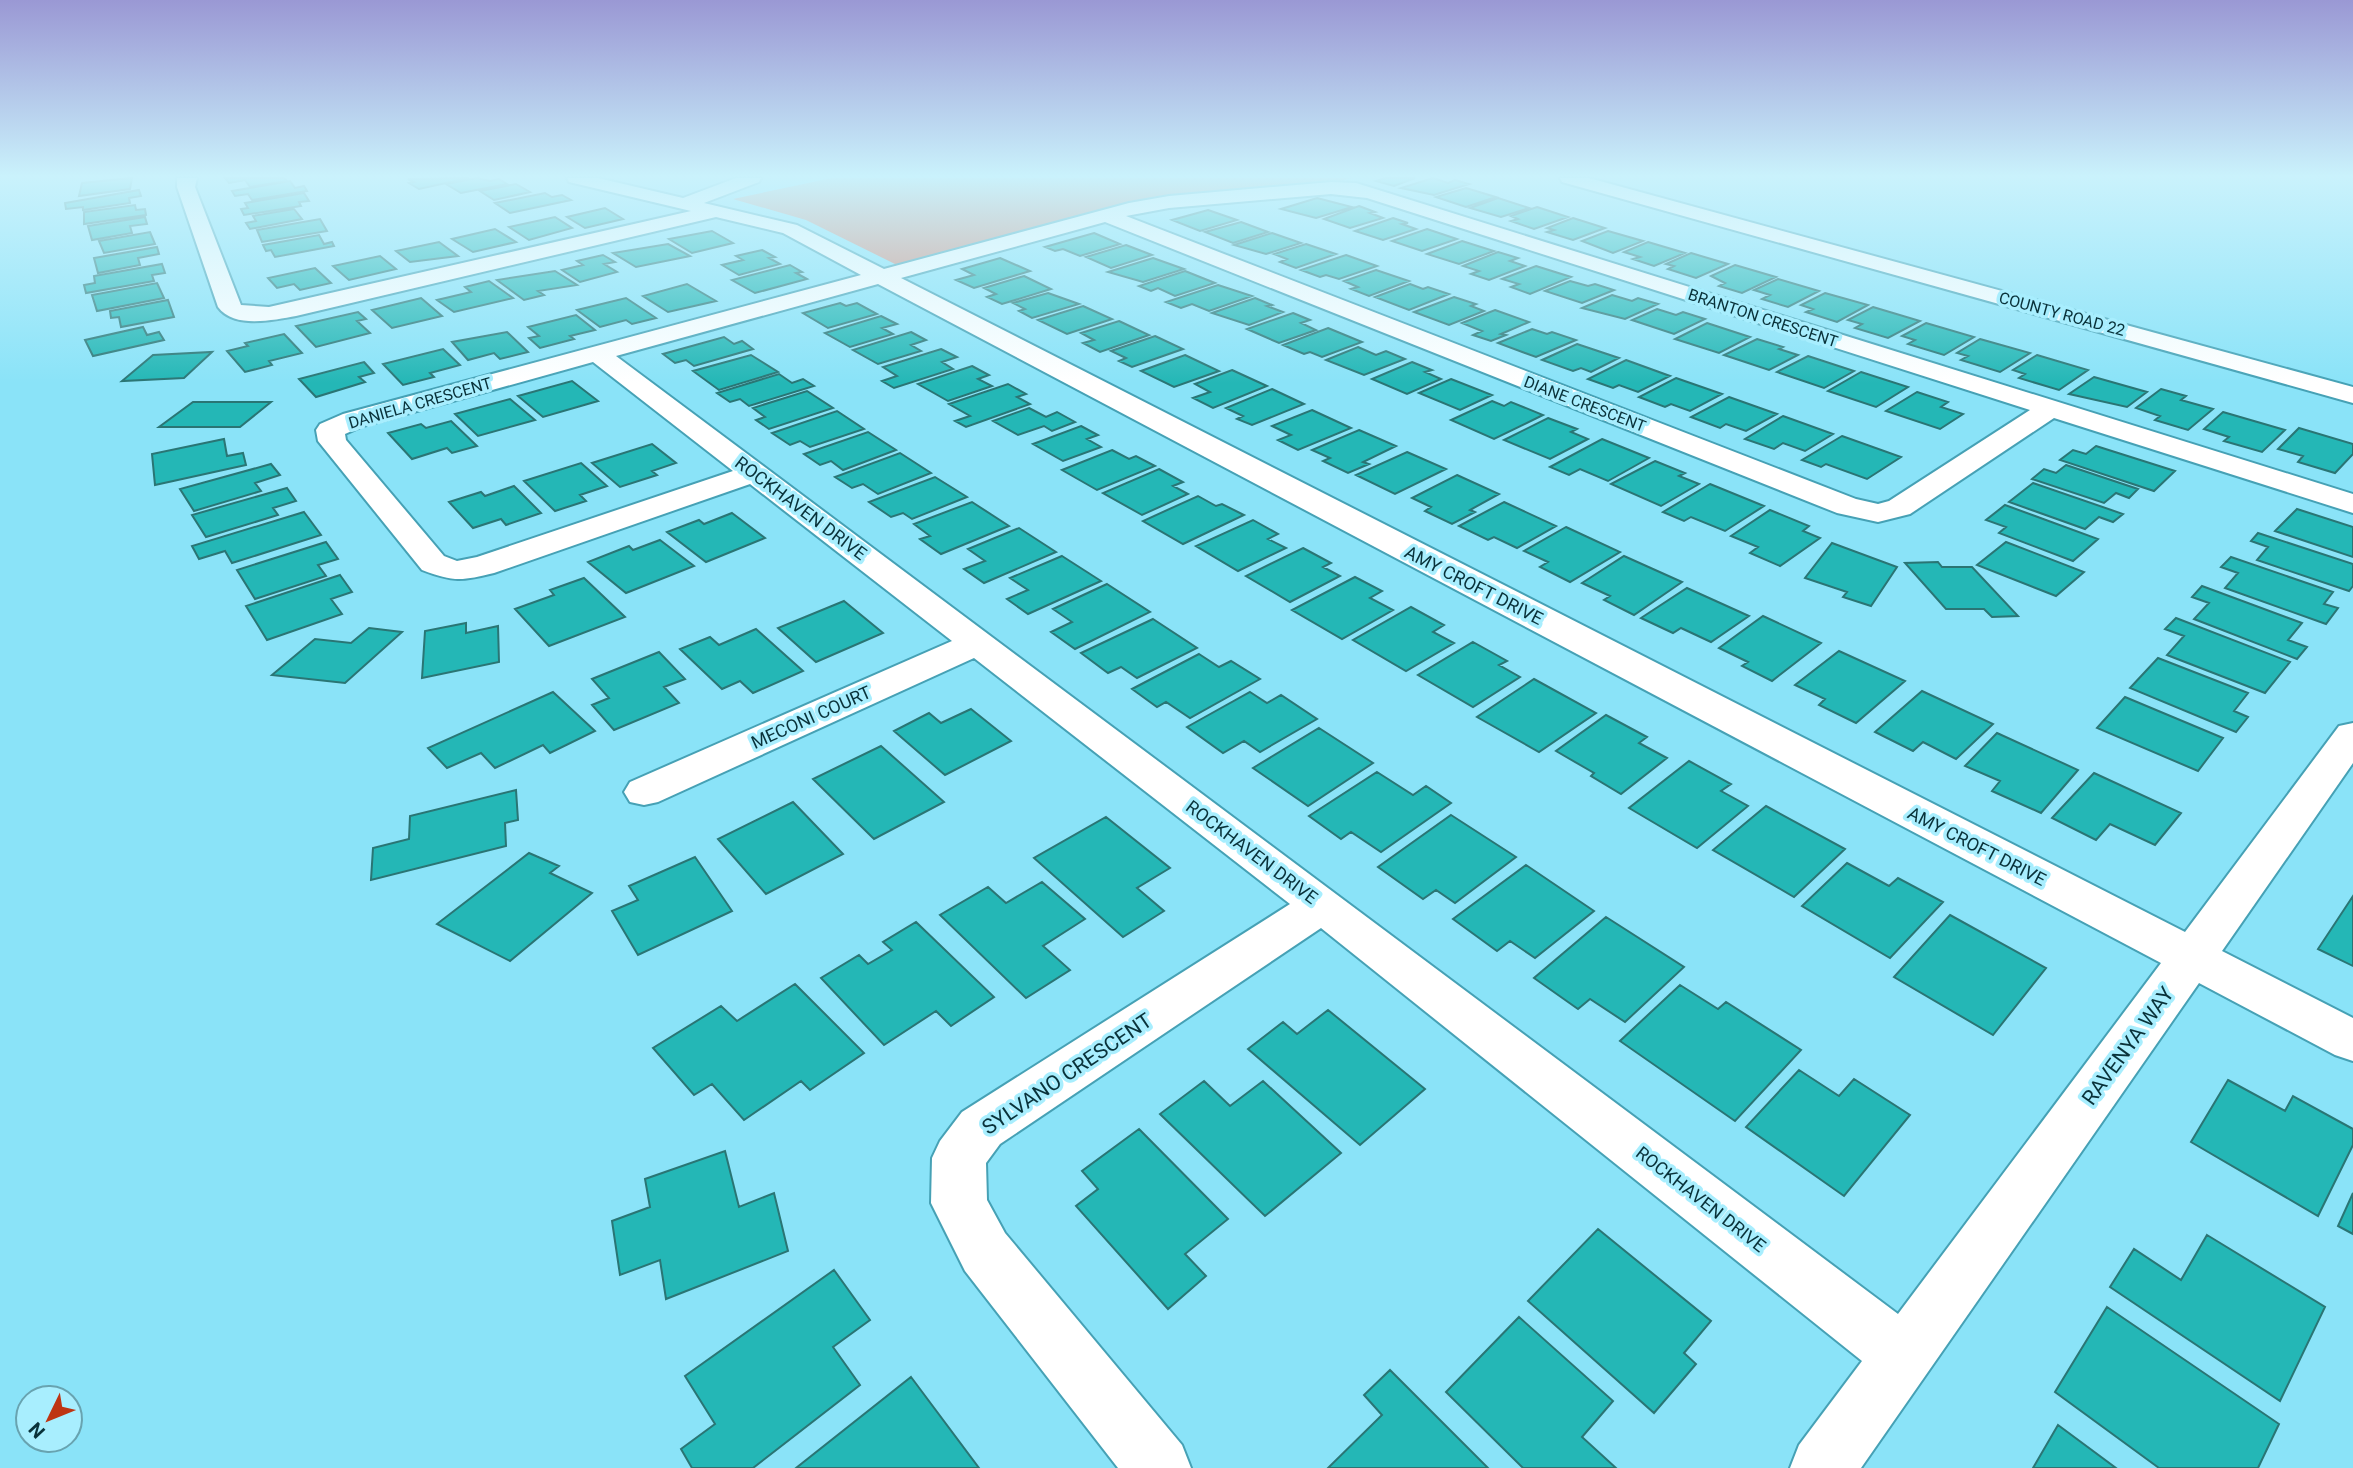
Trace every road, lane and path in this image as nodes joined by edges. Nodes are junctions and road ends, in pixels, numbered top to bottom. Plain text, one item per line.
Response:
1 (208, 247) edge
2 (566, 247) edge
3 (824, 247) edge
4 (989, 247) edge
5 (1186, 247) edge
6 (1537, 247) edge
7 (1817, 247) edge
8 (880, 276) junction
9 (598, 354) junction
10 (2353, 395) edge
11 (2050, 409) junction
12 (755, 473) junction
13 (2353, 504) edge
14 (978, 643) junction
15 (2353, 736) edge
16 (645, 792) dead end
17 (1322, 905) junction
18 (2192, 958) junction
19 (2353, 1041) edge
20 (1902, 1356) junction
21 (1159, 1468) edge
22 (1822, 1468) edge

1 - 2 street
3 - 8 street, AMY CROFT DRIVE
4 - 8 street, BRANTON CRESCENT
5 - 11 street, DIANE CRESCENT
6 - 11 street, BRANTON CRESCENT
7 - 10 street, COUNTY ROAD 22
8 - 9 street, DANIELA CRESCENT
8 - 18 street, AMY CROFT DRIVE
9 - 12 street, ROCKHAVEN DRIVE
9 - 12 street, DANIELA CRESCENT
11 - 13 street, BRANTON CRESCENT
12 - 14 street, ROCKHAVEN DRIVE
14 - 16 street, MECONI COURT
14 - 17 street, ROCKHAVEN DRIVE
15 - 18 street, RAVENYA WAY
17 - 20 street, ROCKHAVEN DRIVE
17 - 21 street, SYLVANO CRESCENT
18 - 19 street, AMY CROFT DRIVE
18 - 20 street, RAVENYA WAY
20 - 22 street

